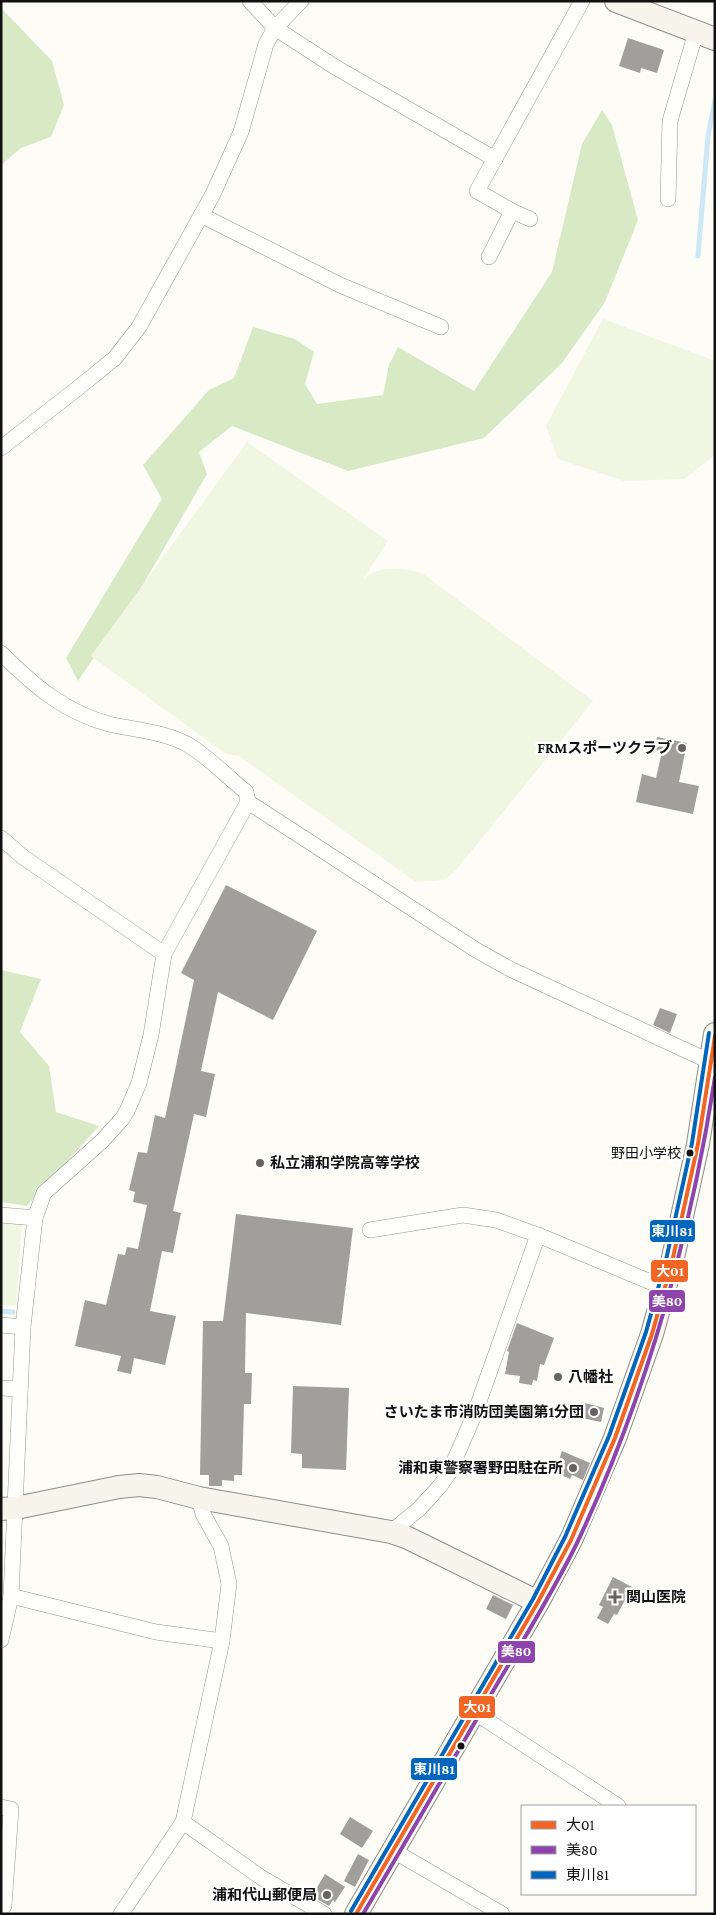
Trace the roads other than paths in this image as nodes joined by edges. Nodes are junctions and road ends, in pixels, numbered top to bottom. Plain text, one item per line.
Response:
1 (250, 1) edge
2 (301, 1) edge
3 (582, 1) edge
4 (616, 1) edge
5 (275, 28) junction
6 (705, 35) edge
7 (495, 159) junction
8 (668, 199) dead end
9 (512, 211) junction
10 (201, 215) junction
11 (530, 219) dead end
12 (489, 257) dead end
13 (441, 327) dead end
14 (1, 448) edge
15 (1, 653) edge
16 (248, 802) junction
17 (1, 838) edge
18 (164, 954) junction
19 (715, 1034) edge
20 (711, 1062) junction
21 (1, 1215) edge
22 (35, 1218) junction
23 (370, 1230) dead end
24 (538, 1235) junction
25 (665, 1288) junction
26 (24, 1317) junction
27 (1, 1325) edge
28 (1, 1388) edge
29 (20, 1390) junction
30 (199, 1498) junction
31 (9, 1508) edge
32 (391, 1532) junction
33 (11, 1596) junction
34 (538, 1602) junction
35 (1, 1640) edge
36 (222, 1641) junction
37 (474, 1712) junction
38 (616, 1805) edge
39 (1, 1806) edge
40 (183, 1822) junction
41 (392, 1850) junction
42 (7, 1908) edge
43 (121, 1914) edge
44 (324, 1914) edge
45 (356, 1914) edge
46 (502, 1914) edge

1 - 5 street
2 - 5 street
3 - 7 street
4 - 6 main road
5 - 7 street
5 - 10 street
6 - 8 street
7 - 9 street
9 - 11 street
9 - 12 street
10 - 13 street
10 - 14 street
15 - 16 street
16 - 18 street
16 - 20 street
17 - 18 street
18 - 22 street
19 - 20 main road
20 - 25 main road
21 - 22 street
22 - 26 street
23 - 24 street
24 - 25 street
24 - 32 street
25 - 34 main road
26 - 27 street
26 - 29 street
28 - 29 street
29 - 31 street
30 - 31 main road
30 - 32 main road
30 - 36 street
31 - 33 street
32 - 34 main road
33 - 35 street
33 - 36 street
34 - 37 main road
36 - 40 street
37 - 38 street
37 - 41 main road
39 - 42 street
40 - 43 street
40 - 44 street
41 - 45 main road
41 - 46 street

